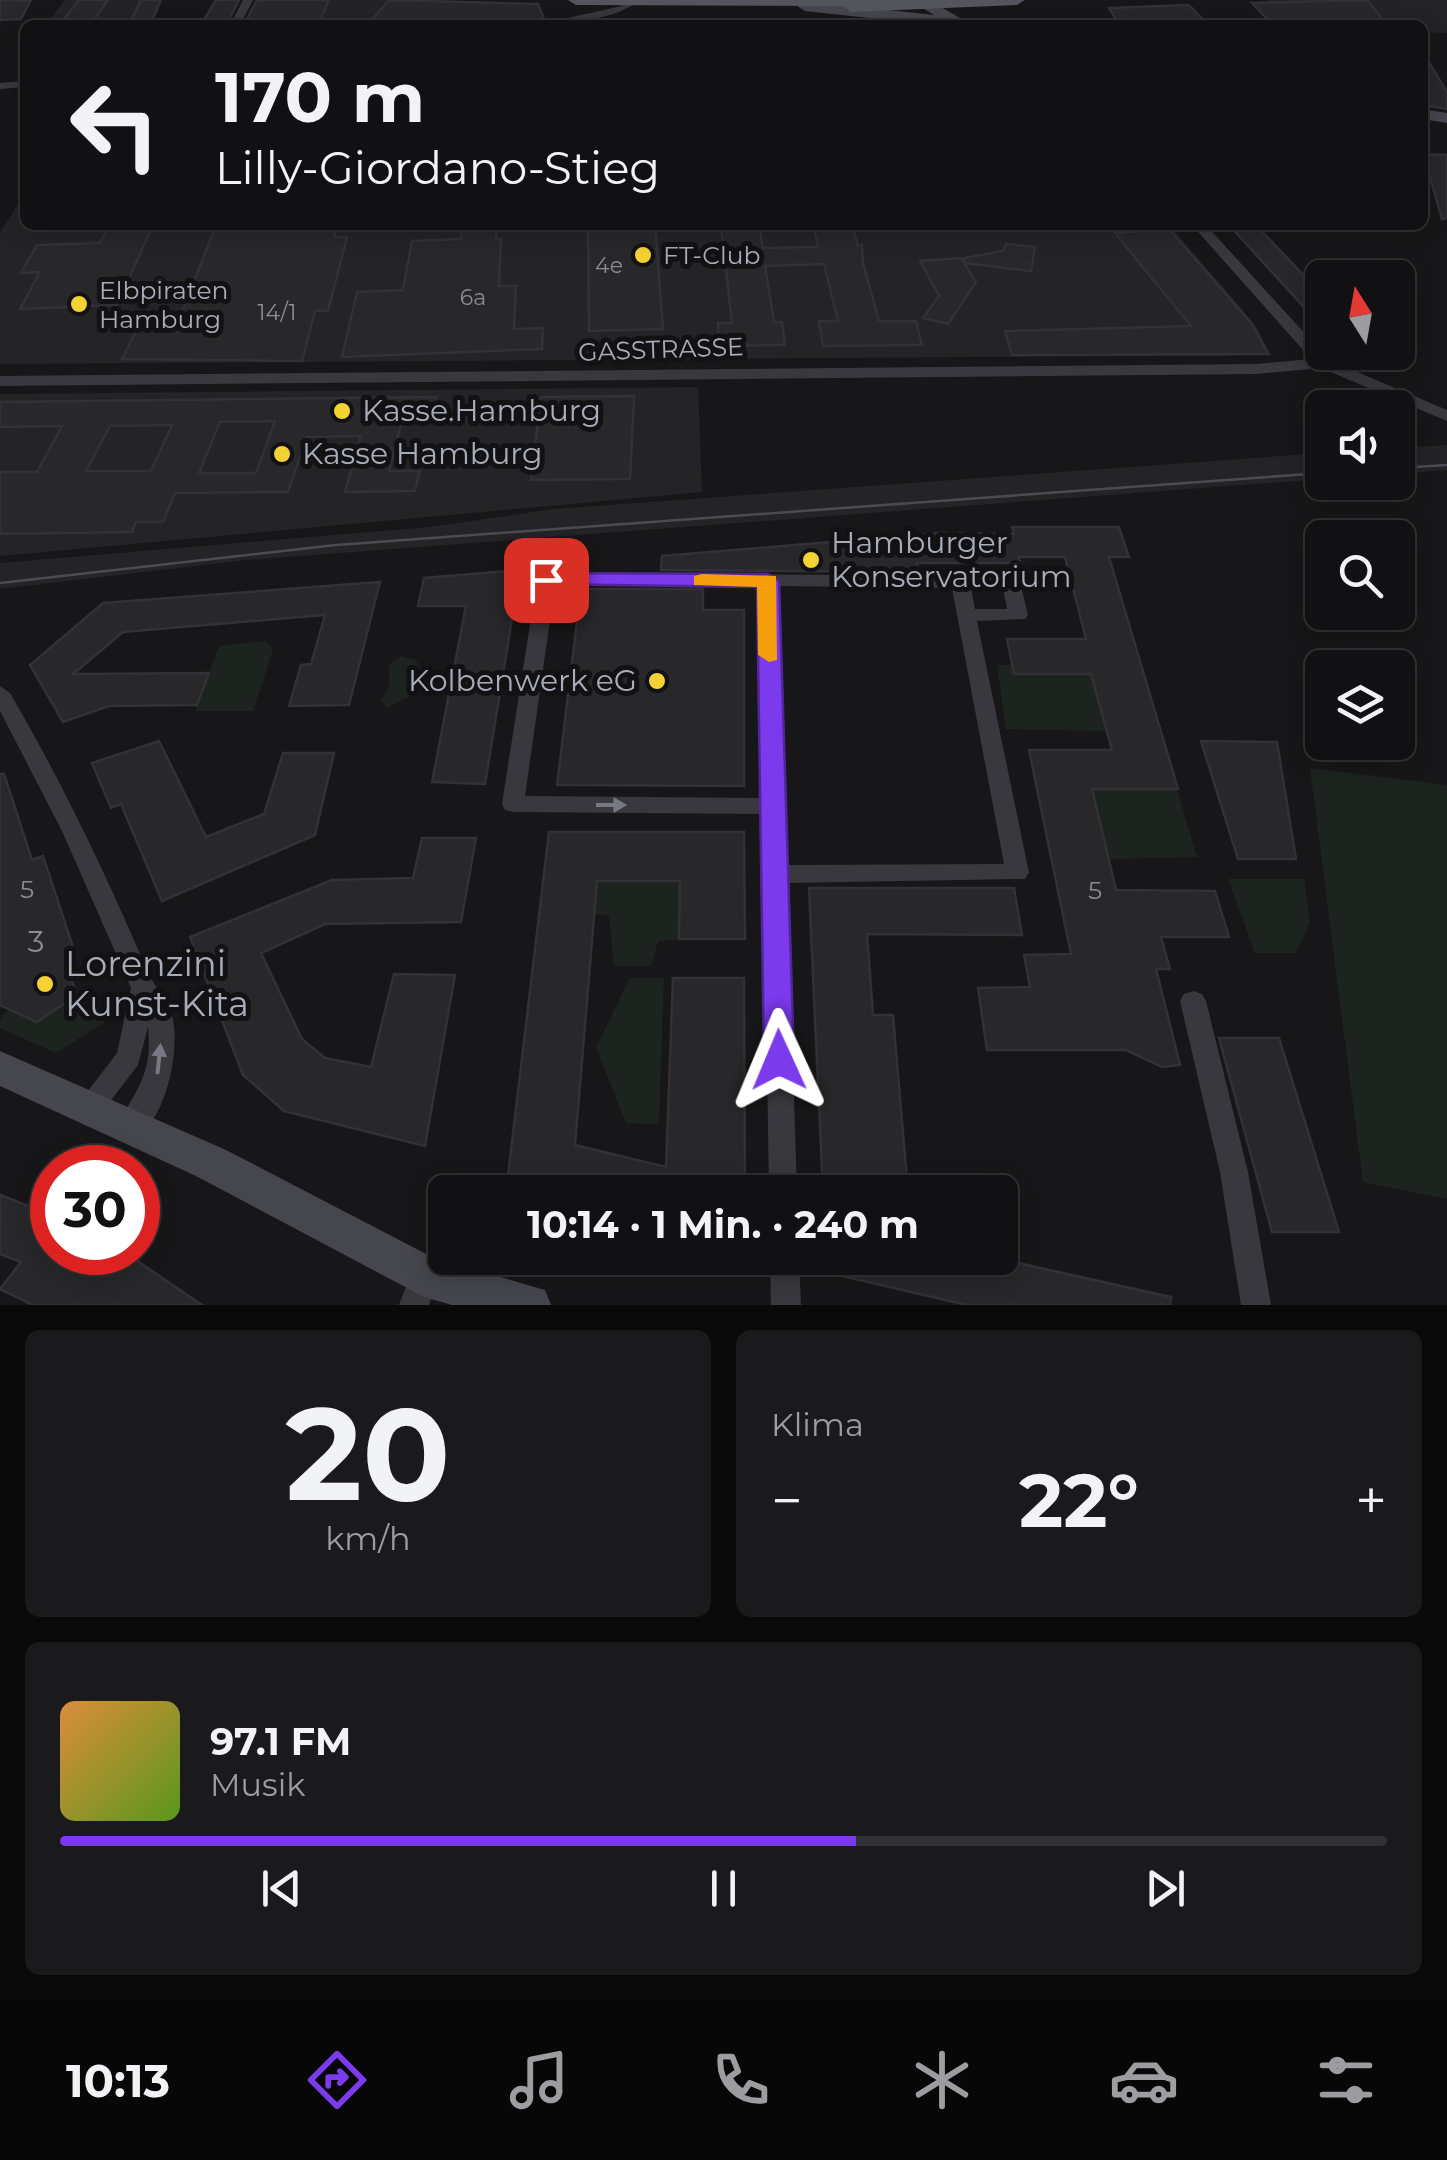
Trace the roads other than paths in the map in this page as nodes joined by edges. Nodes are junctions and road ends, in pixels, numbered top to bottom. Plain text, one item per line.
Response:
1 (680, 0) edge
2 (851, 0) edge
3 (871, 0) edge
4 (1017, 0) edge
5 (635, 1) edge
6 (694, 1) edge
7 (567, 2) edge
8 (799, 5) junction
9 (922, 9) edge
10 (567, 20) edge
11 (951, 20) edge
12 (1203, 230) edge
13 (1305, 343) edge
14 (1305, 365) edge
15 (1338, 370) edge
16 (0, 381) edge
17 (1447, 416) edge
18 (768, 581) junction
19 (961, 582) junction
20 (966, 615) junction
21 (0, 693) edge
22 (772, 806) junction
23 (774, 874) junction
24 (143, 990) junction
25 (1193, 1001) dead end
26 (0, 1068) edge
27 (90, 1108) junction
28 (132, 1127) junction
29 (782, 1175) edge
30 (785, 1275) edge
31 (419, 1291) edge
32 (529, 1305) edge
33 (786, 1305) edge
34 (1256, 1305) edge

1 - 6 main road
2 - 3 main road
2 - 8 main road
4 - 9 main road
5 - 6 main road
5 - 7 main road
5 - 10 street
6 - 8 main road
8 - 9 main road
8 - 9 street
9 - 11 street
12 - 13 street
14 - 16 street, GASSTRASSE
15 - 17 street
18 - 19 street
18 - 22 street
18 -> 22 street
19 - 20 street
19 - 20 street
20 - 23 street
21 - 24 street
22 - 23 street
23 - 29 street
24 - 27 street
28 -> 24 street
25 - 34 street
26 - 27 street
27 - 28 street
28 - 31 street
30 - 33 street
31 - 32 street

